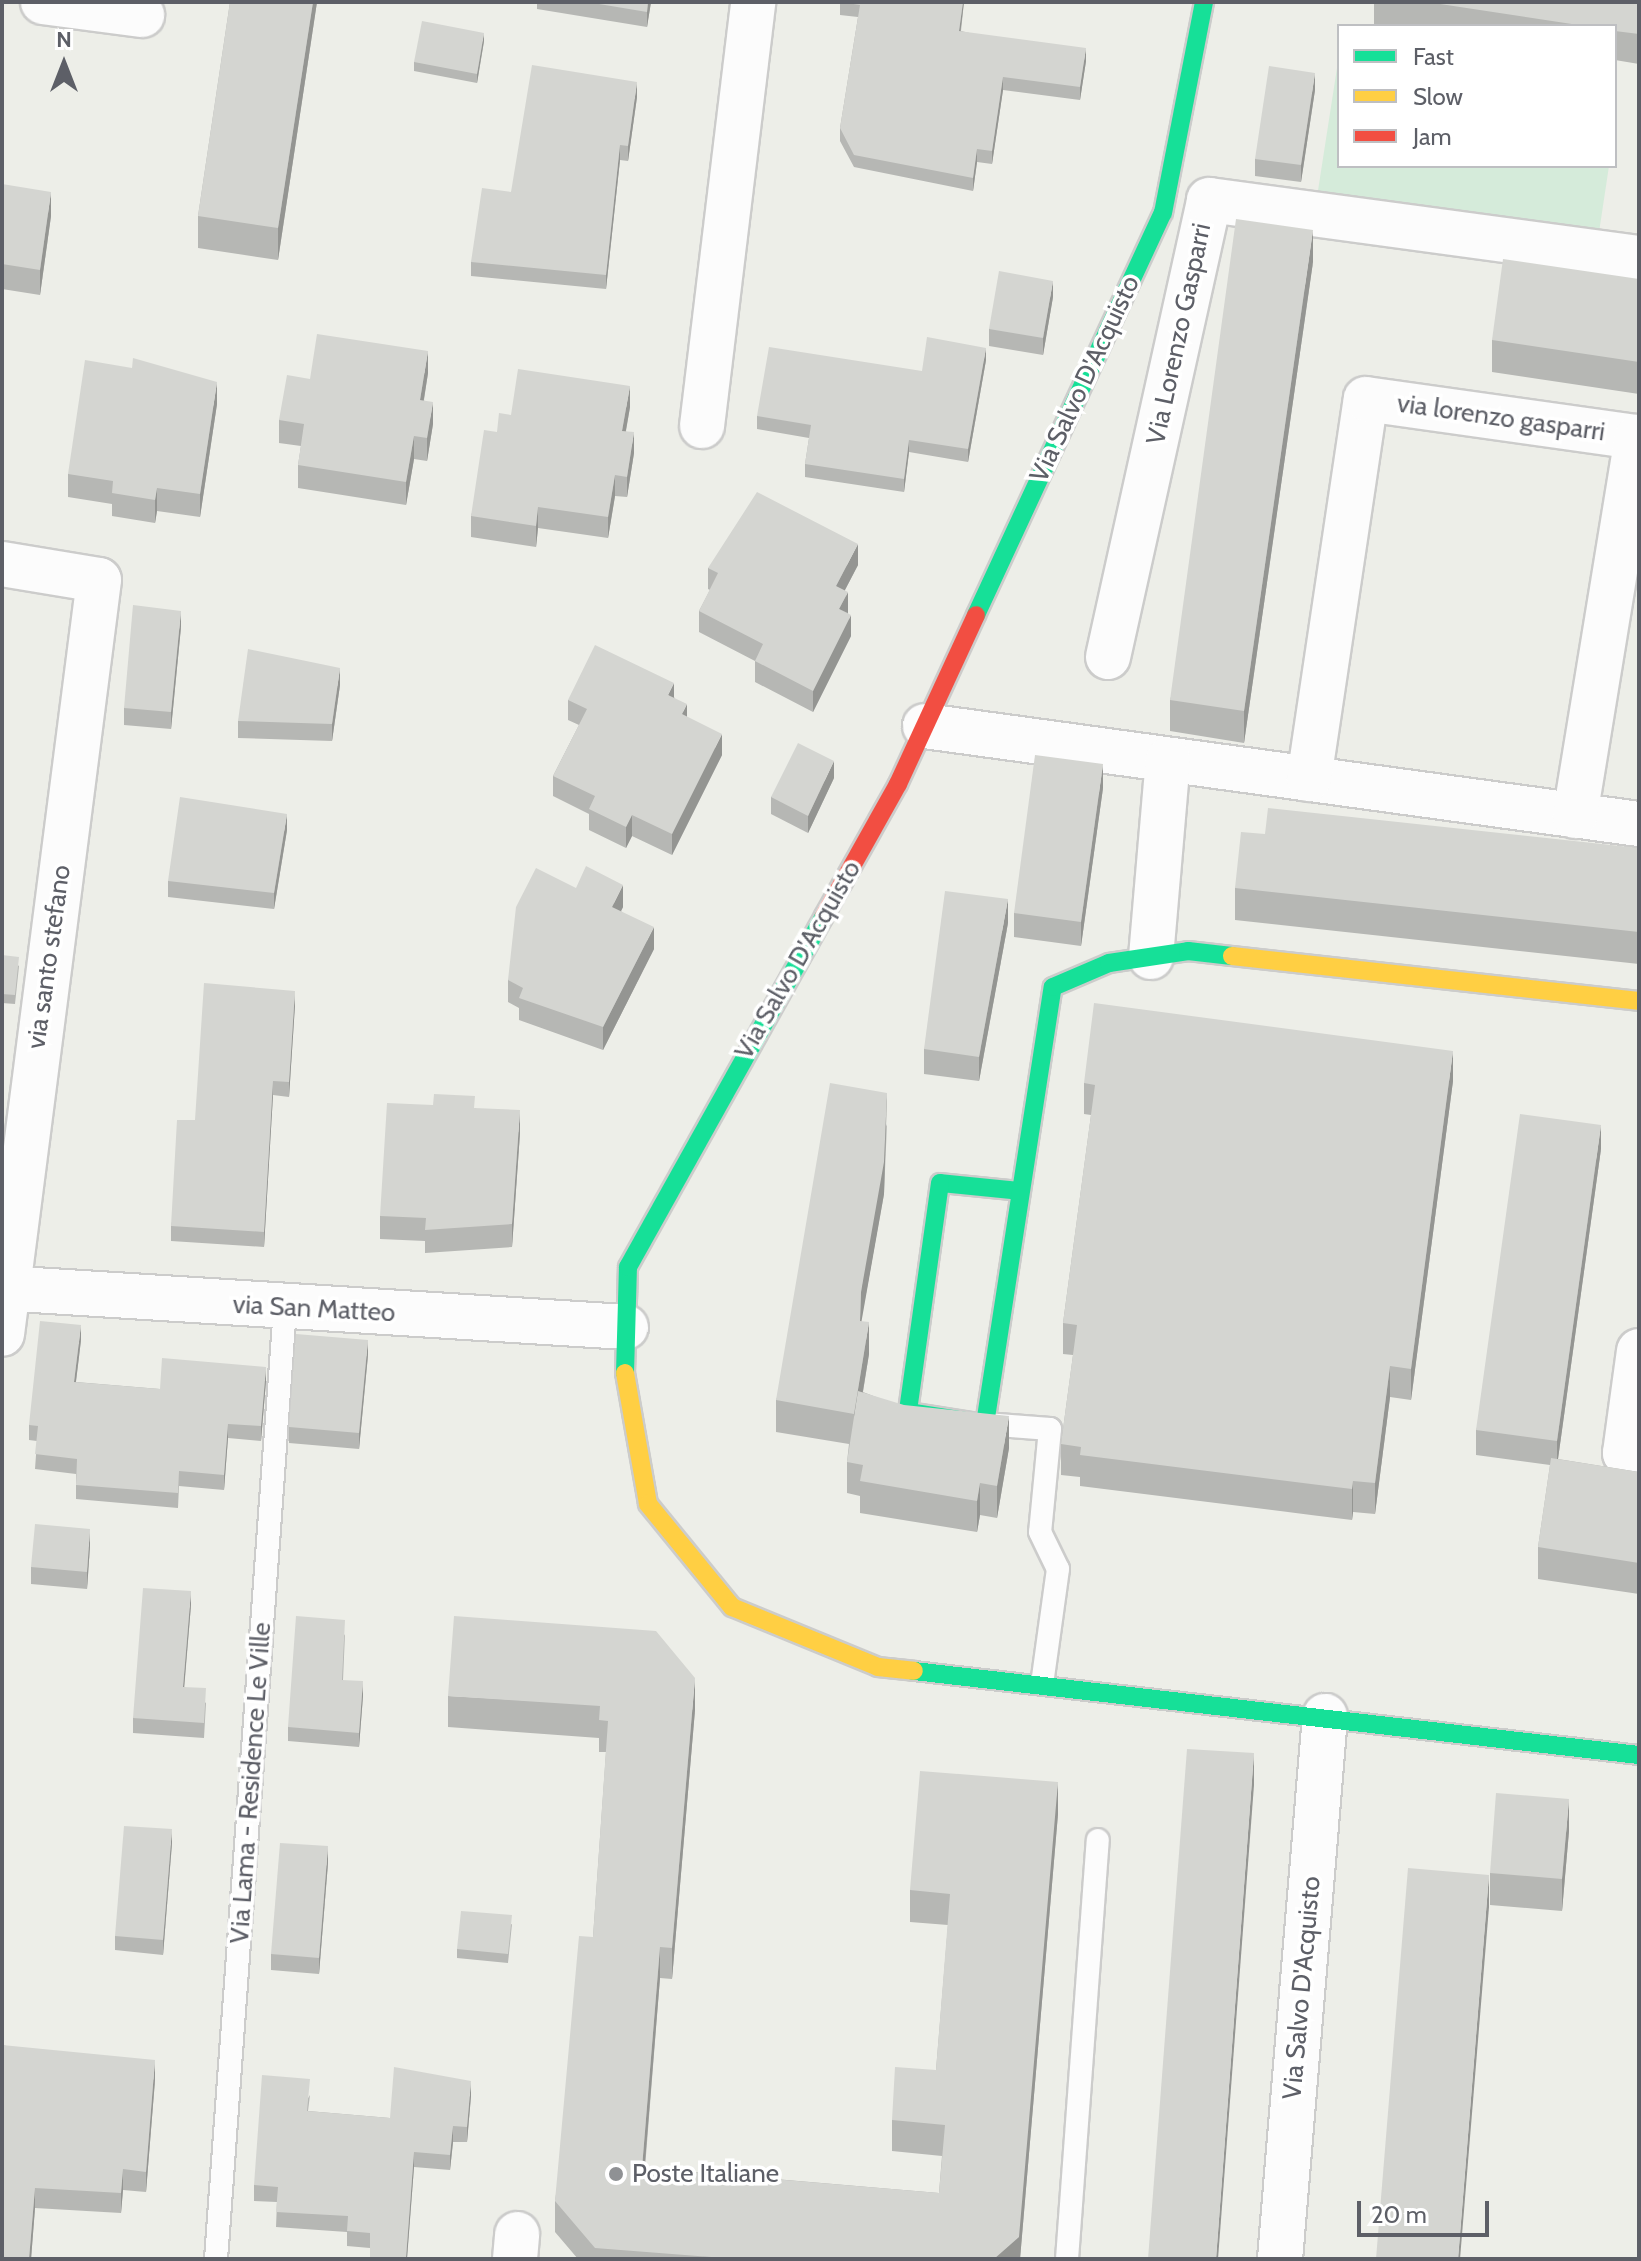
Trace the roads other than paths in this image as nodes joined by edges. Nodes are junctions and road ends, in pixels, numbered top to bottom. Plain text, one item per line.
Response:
1 (43, 2) edge
2 (753, 2) edge
3 (1204, 2) edge
4 (142, 15) dead end
5 (1639, 258) edge
6 (702, 426) dead end
7 (2, 564) edge
8 (1108, 657) dead end
9 (925, 726) junction
10 (1168, 760) junction
11 (1309, 779) junction
12 (1575, 816) junction
13 (1639, 824) edge
14 (1151, 957) junction
15 (1639, 1001) edge
16 (1020, 1191) junction
17 (4, 1288) edge
18 (285, 1307) junction
19 (626, 1327) junction
20 (2, 1334) edge
21 (1639, 1351) edge
22 (985, 1424) junction
23 (1639, 1455) edge
24 (1042, 1684) junction
25 (1325, 1716) junction
26 (1639, 1755) edge
27 (1098, 1840) dead end
28 (216, 2259) edge
29 (1067, 2259) edge
30 (1280, 2259) edge

1 - 4 street
2 - 6 street
3 - 9 street, Via Salvo D'Acquisto
5 - 8 street, Via Lorenzo Gasparri
7 - 17 street, via santo stefano
9 - 10 street
9 - 19 street, Via Salvo D'Acquisto
10 - 11 street
10 - 14 street
11 - 12 street
11 - 12 street, via lorenzo gasparri
12 - 13 street
14 - 15 street
14 - 16 street
16 - 22 street
16 - 22 street
17 - 18 street, via San Matteo
17 - 20 street, via santo stefano
18 - 19 street, via San Matteo
18 - 28 lane, Via Lama - Residence Le Ville
19 - 24 street, Via Salvo D'Acquisto
21 - 23 street
22 - 24 lane
24 - 25 street, Via Salvo D'Acquisto
25 - 26 street, Via Salvo D'Acquisto
25 - 30 street, Via Salvo D'Acquisto
27 - 29 lane

